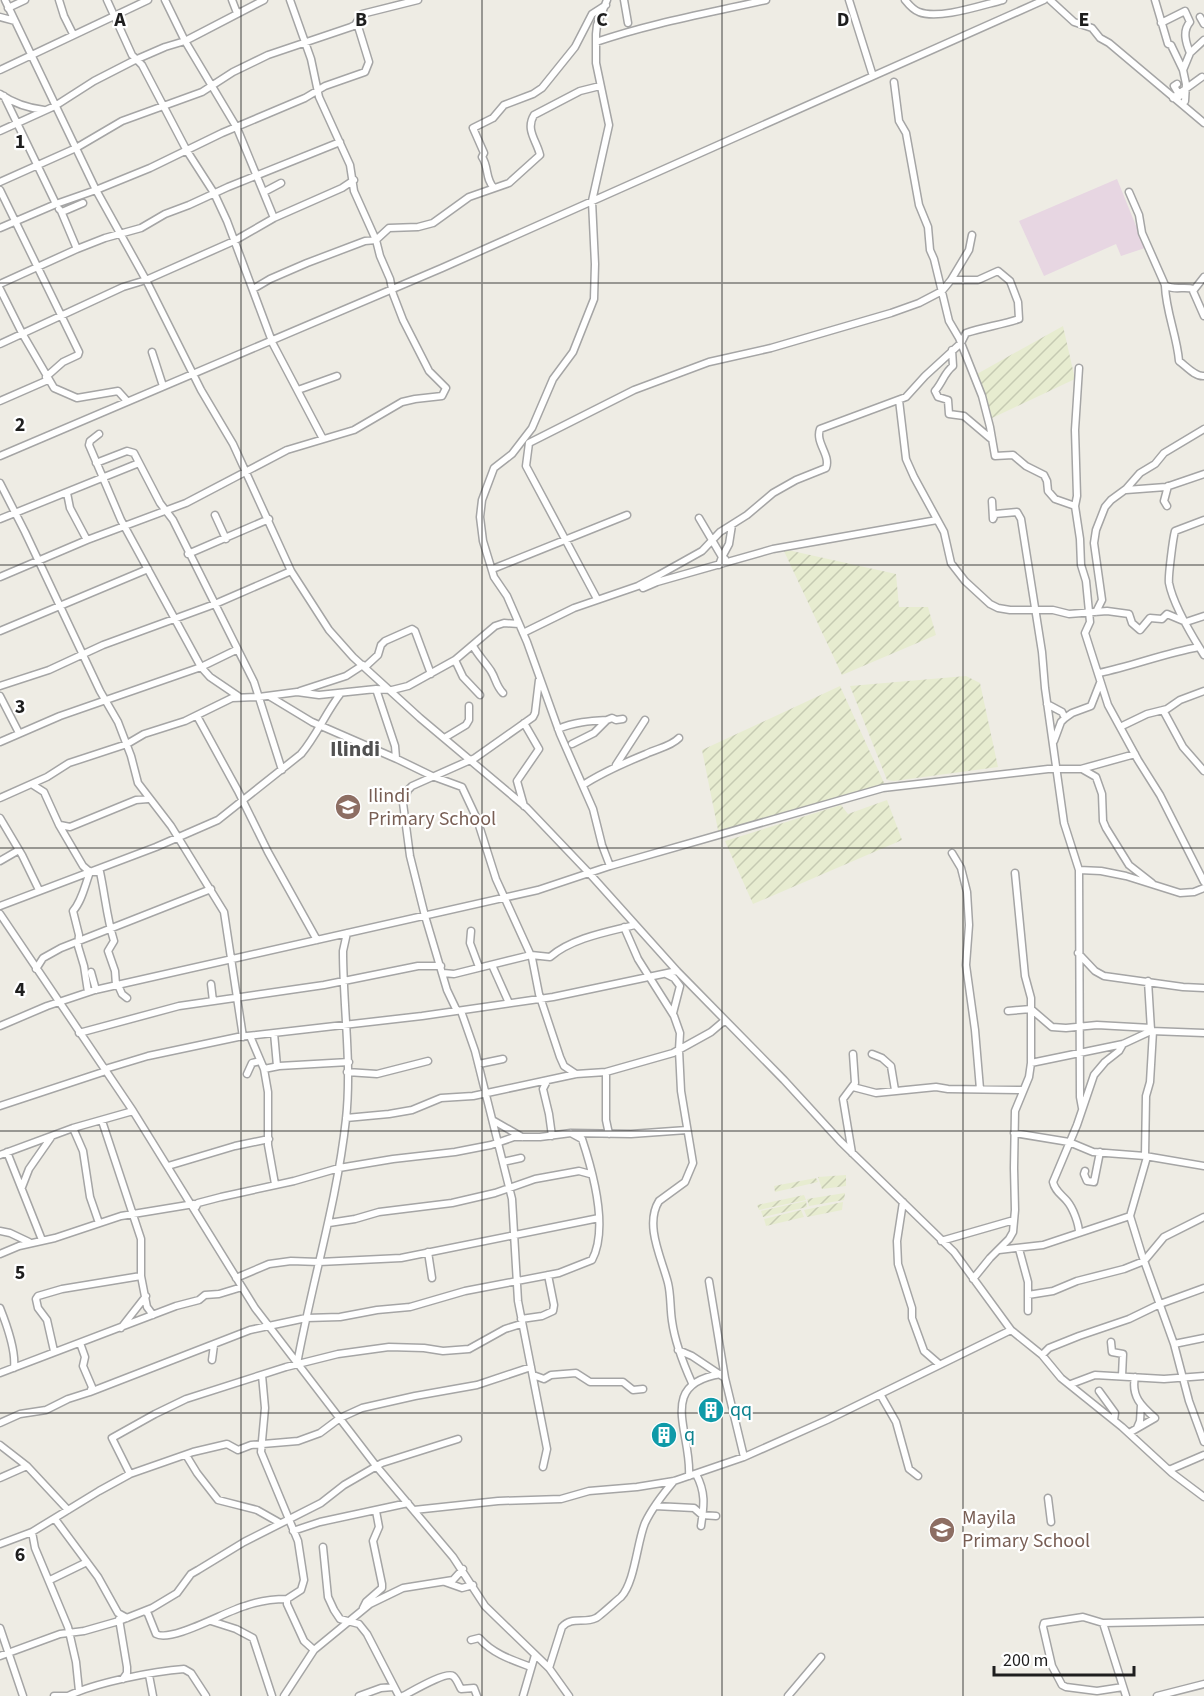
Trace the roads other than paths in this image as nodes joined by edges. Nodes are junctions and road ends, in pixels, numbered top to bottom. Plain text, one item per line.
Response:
1 (4, 0) edge
2 (25, 0) edge
3 (59, 0) edge
4 (107, 0) edge
5 (148, 0) edge
6 (165, 0) edge
7 (232, 0) edge
8 (264, 0) edge
9 (290, 0) edge
10 (418, 0) edge
11 (624, 0) edge
12 (766, 0) edge
13 (849, 0) edge
14 (905, 0) edge
15 (1003, 0) edge
16 (1044, 0) edge
17 (1050, 0) edge
18 (1155, 0) edge
19 (607, 3) edge
20 (8, 8) junction
21 (237, 13) junction
22 (0, 16) edge
23 (113, 16) junction
24 (1200, 17) dead end
25 (15, 21) junction
26 (357, 23) junction
27 (628, 23) dead end
28 (1161, 24) junction
29 (1204, 24) edge
30 (74, 34) junction
31 (1204, 40) edge
32 (185, 41) junction
33 (305, 42) junction
34 (596, 42) junction
35 (1190, 53) junction
36 (31, 56) junction
37 (135, 60) junction
38 (0, 70) edge
39 (1183, 70) junction
40 (872, 73) dead end
41 (1202, 77) dead end
42 (894, 82) dead end
43 (213, 85) junction
44 (600, 86) junction
45 (1182, 90) junction
46 (318, 91) junction
47 (1167, 93) junction
48 (2, 95) edge
49 (1173, 98) junction
50 (55, 106) junction
51 (163, 106) junction
52 (1188, 109) junction
53 (45, 111) junction
54 (16, 123) junction
55 (1204, 123) edge
56 (237, 128) junction
57 (0, 131) edge
58 (340, 142) junction
59 (76, 148) junction
60 (187, 151) junction
61 (36, 165) junction
62 (257, 175) junction
63 (354, 180) junction
64 (0, 182) edge
65 (281, 183) dead end
66 (494, 188) junction
67 (0, 190) edge
68 (96, 190) junction
69 (264, 192) junction
70 (1129, 192) dead end
71 (214, 193) junction
72 (592, 201) junction
73 (83, 203) dead end
74 (56, 204) junction
75 (61, 211) junction
76 (274, 218) junction
77 (15, 221) junction
78 (0, 228) edge
79 (122, 233) junction
80 (972, 235) dead end
81 (376, 240) junction
82 (234, 241) junction
83 (77, 249) junction
84 (37, 267) junction
85 (1204, 277) edge
86 (951, 279) junction
87 (146, 280) junction
88 (0, 284) edge
89 (1165, 286) junction
90 (0, 289) edge
91 (253, 289) junction
92 (392, 289) junction
93 (1194, 289) junction
94 (942, 291) junction
95 (61, 315) junction
96 (1204, 316) edge
97 (22, 333) junction
98 (271, 339) junction
99 (961, 343) junction
100 (0, 344) edge
101 (952, 350) junction
102 (152, 352) dead end
103 (1079, 368) dead end
104 (193, 374) junction
105 (337, 376) dead end
106 (1204, 376) edge
107 (47, 379) junction
108 (163, 386) junction
109 (298, 390) junction
110 (899, 400) junction
111 (0, 401) edge
112 (127, 401) junction
113 (1204, 429) edge
114 (99, 434) dead end
115 (990, 438) dead end
116 (323, 439) junction
117 (0, 456) edge
118 (139, 462) junction
119 (96, 463) junction
120 (246, 472) junction
121 (1204, 474) edge
122 (102, 478) junction
123 (0, 483) edge
124 (1168, 486) junction
125 (1125, 490) junction
126 (67, 493) junction
127 (992, 501) dead end
128 (1075, 506) junction
129 (1167, 506) dead end
130 (166, 512) junction
131 (15, 513) junction
132 (215, 515) dead end
133 (627, 515) dead end
134 (699, 518) dead end
135 (0, 519) edge
136 (269, 519) junction
137 (938, 520) junction
138 (1204, 520) edge
139 (732, 525) junction
140 (125, 527) junction
141 (226, 539) junction
142 (87, 540) junction
143 (565, 540) junction
144 (711, 540) junction
145 (188, 554) junction
146 (722, 557) junction
147 (40, 562) junction
148 (731, 562) junction
149 (719, 565) junction
150 (495, 568) dead end
151 (148, 570) junction
152 (291, 571) junction
153 (0, 577) edge
154 (595, 599) junction
155 (215, 604) junction
156 (60, 606) junction
157 (1035, 610) junction
158 (1092, 612) junction
159 (1204, 616) edge
160 (174, 619) junction
161 (1186, 622) junction
162 (519, 624) junction
163 (0, 631) edge
164 (523, 633) junction
165 (474, 646) junction
166 (1199, 647) junction
167 (237, 650) junction
168 (83, 654) junction
169 (1204, 655) edge
170 (455, 660) junction
171 (364, 666) junction
172 (201, 667) junction
173 (1099, 673) junction
174 (431, 674) junction
175 (539, 676) junction
176 (1100, 683) junction
177 (0, 686) edge
178 (376, 689) junction
179 (392, 690) junction
180 (1204, 690) edge
181 (297, 692) junction
182 (342, 692) junction
183 (502, 693) dead end
184 (480, 695) dead end
185 (0, 696) edge
186 (238, 696) junction
187 (268, 696) junction
188 (259, 697) junction
189 (106, 700) junction
190 (1047, 704) junction
191 (469, 706) dead end
192 (1163, 710) junction
193 (198, 716) junction
194 (1065, 718) junction
195 (623, 719) dead end
196 (607, 720) junction
197 (645, 720) dead end
198 (524, 723) junction
199 (321, 726) junction
200 (1120, 727) junction
201 (558, 729) junction
202 (19, 733) junction
203 (680, 738) dead end
204 (446, 739) junction
205 (0, 742) edge
206 (1054, 742) junction
207 (126, 744) junction
208 (572, 744) dead end
209 (1135, 754) junction
210 (396, 758) junction
211 (470, 760) junction
212 (1098, 765) junction
213 (615, 767) junction
214 (1081, 769) junction
215 (282, 770) junction
216 (1055, 770) junction
217 (1204, 771) edge
218 (432, 776) junction
219 (1096, 777) junction
220 (33, 785) junction
221 (583, 785) junction
222 (0, 798) edge
223 (148, 799) junction
224 (243, 800) junction
225 (524, 806) junction
226 (0, 818) edge
227 (59, 825) junction
228 (178, 837) junction
229 (19, 850) junction
230 (952, 853) dead end
231 (0, 861) edge
232 (610, 866) junction
233 (1079, 870) junction
234 (90, 872) junction
235 (589, 873) junction
236 (1015, 873) dead end
237 (1204, 882) edge
238 (1152, 883) junction
239 (1204, 888) edge
240 (211, 889) junction
241 (39, 890) junction
242 (504, 898) junction
243 (0, 906) edge
244 (0, 914) edge
245 (425, 916) junction
246 (635, 925) junction
247 (624, 927) junction
248 (110, 928) junction
249 (471, 931) dead end
250 (347, 933) junction
251 (317, 940) junction
252 (78, 941) junction
253 (1078, 953) junction
254 (531, 955) junction
255 (231, 958) junction
256 (492, 965) junction
257 (479, 967) junction
258 (36, 969) junction
259 (442, 970) junction
260 (677, 971) junction
261 (92, 972) dead end
262 (663, 973) junction
263 (649, 977) junction
264 (345, 980) junction
265 (1148, 981) junction
266 (211, 984) dead end
267 (117, 985) junction
268 (1204, 988) edge
269 (96, 990) junction
270 (88, 993) junction
271 (127, 998) dead end
272 (540, 998) junction
273 (237, 999) junction
274 (213, 1001) junction
275 (59, 1002) junction
276 (509, 1003) junction
277 (1031, 1009) junction
278 (459, 1011) junction
279 (1008, 1011) dead end
280 (673, 1014) junction
281 (724, 1021) junction
282 (0, 1026) edge
283 (348, 1026) junction
284 (1079, 1026) junction
285 (1152, 1030) junction
286 (79, 1033) junction
287 (274, 1033) junction
288 (1204, 1033) edge
289 (246, 1036) junction
290 (1123, 1044) junction
291 (679, 1050) junction
292 (853, 1054) dead end
293 (872, 1054) dead end
294 (1080, 1054) junction
295 (503, 1059) dead end
296 (260, 1061) junction
297 (428, 1061) dead end
298 (349, 1062) junction
299 (1031, 1063) junction
300 (479, 1065) junction
301 (277, 1066) junction
302 (564, 1066) junction
303 (264, 1069) junction
304 (105, 1070) junction
305 (347, 1072) junction
306 (606, 1072) junction
307 (247, 1074) dead end
308 (576, 1074) junction
309 (556, 1079) junction
310 (548, 1081) junction
311 (853, 1087) junction
312 (980, 1089) junction
313 (895, 1090) junction
314 (1022, 1090) junction
315 (486, 1092) junction
316 (0, 1106) edge
317 (1082, 1108) junction
318 (133, 1111) junction
319 (346, 1118) junction
320 (102, 1121) junction
321 (494, 1121) junction
322 (73, 1128) junction
323 (687, 1130) junction
324 (571, 1133) junction
325 (1014, 1133) junction
326 (609, 1134) junction
327 (53, 1135) junction
328 (552, 1136) junction
329 (523, 1137) junction
330 (269, 1139) junction
331 (499, 1142) junction
332 (1069, 1142) junction
333 (1100, 1152) junction
334 (852, 1153) junction
335 (3, 1154) edge
336 (1146, 1156) junction
337 (521, 1158) dead end
338 (503, 1162) junction
339 (168, 1166) junction
340 (1204, 1166) edge
341 (339, 1168) junction
342 (1085, 1171) dead end
343 (590, 1174) junction
344 (275, 1185) junction
345 (22, 1187) junction
346 (509, 1188) junction
347 (903, 1202) junction
348 (191, 1205) junction
349 (133, 1214) junction
350 (1130, 1216) junction
351 (1204, 1217) edge
352 (599, 1218) junction
353 (1014, 1220) junction
354 (99, 1223) junction
355 (329, 1223) junction
356 (0, 1231) edge
357 (1079, 1233) junction
358 (512, 1234) junction
359 (42, 1240) junction
360 (941, 1240) junction
361 (30, 1242) junction
362 (1019, 1249) junction
363 (998, 1250) junction
364 (428, 1252) junction
365 (0, 1254) edge
366 (1144, 1261) junction
367 (319, 1262) junction
368 (548, 1275) junction
369 (141, 1276) junction
370 (237, 1278) junction
371 (432, 1278) dead end
372 (973, 1279) junction
373 (516, 1281) junction
374 (709, 1281) dead end
375 (242, 1287) junction
376 (1204, 1288) edge
377 (1028, 1295) junction
378 (146, 1296) junction
379 (1160, 1304) junction
380 (0, 1308) edge
381 (1028, 1311) dead end
382 (153, 1315) junction
383 (306, 1318) junction
384 (521, 1322) junction
385 (269, 1327) junction
386 (121, 1328) junction
387 (1011, 1330) junction
388 (1204, 1338) edge
389 (1111, 1342) dead end
390 (80, 1343) junction
391 (1174, 1344) junction
392 (214, 1345) junction
393 (678, 1350) junction
394 (54, 1352) junction
395 (1042, 1355) junction
396 (212, 1360) dead end
397 (297, 1364) junction
398 (939, 1364) junction
399 (531, 1366) junction
400 (14, 1368) junction
401 (0, 1372) edge
402 (262, 1375) junction
403 (533, 1375) junction
404 (723, 1376) junction
405 (1122, 1376) junction
406 (1135, 1377) junction
407 (1204, 1377) edge
408 (1183, 1378) junction
409 (692, 1383) junction
410 (1071, 1384) junction
411 (643, 1389) dead end
412 (1099, 1391) dead end
413 (90, 1392) junction
414 (880, 1394) junction
415 (1141, 1405) junction
416 (340, 1418) junction
417 (1114, 1420) junction
418 (0, 1423) edge
419 (1137, 1428) junction
420 (1129, 1432) junction
421 (458, 1438) dead end
422 (1204, 1442) edge
423 (0, 1445) edge
424 (262, 1445) junction
425 (186, 1455) junction
426 (1204, 1455) edge
427 (744, 1457) junction
428 (27, 1466) junction
429 (377, 1467) junction
430 (543, 1467) dead end
431 (1169, 1470) junction
432 (130, 1474) junction
433 (692, 1475) junction
434 (918, 1476) dead end
435 (0, 1478) edge
436 (674, 1481) junction
437 (1204, 1497) edge
438 (1048, 1498) dead end
439 (408, 1503) junction
440 (655, 1506) junction
441 (68, 1510) junction
442 (414, 1510) junction
443 (376, 1511) junction
444 (702, 1515) junction
445 (716, 1516) dead end
446 (55, 1519) junction
447 (289, 1519) junction
448 (1051, 1522) dead end
449 (280, 1523) junction
450 (701, 1526) dead end
451 (293, 1531) junction
452 (32, 1532) junction
453 (0, 1544) edge
454 (323, 1547) dead end
455 (87, 1562) junction
456 (463, 1569) junction
457 (50, 1580) junction
458 (444, 1582) junction
459 (472, 1585) junction
460 (287, 1599) junction
461 (145, 1611) junction
462 (362, 1611) junction
463 (118, 1613) junction
464 (127, 1618) junction
465 (210, 1620) junction
466 (350, 1620) junction
467 (119, 1621) junction
468 (1204, 1621) edge
469 (1103, 1623) junction
470 (359, 1624) junction
471 (0, 1628) edge
472 (70, 1633) junction
473 (471, 1640) dead end
474 (314, 1650) junction
475 (8, 1653) junction
476 (535, 1655) junction
477 (0, 1656) edge
478 (821, 1657) dead end
479 (531, 1668) junction
480 (549, 1668) junction
481 (149, 1675) junction
482 (123, 1679) junction
483 (1204, 1684) edge
484 (393, 1687) junction
485 (1123, 1687) junction
486 (79, 1691) junction
487 (23, 1696) edge
488 (54, 1696) edge
489 (68, 1696) edge
490 (153, 1696) edge
491 (206, 1696) edge
492 (272, 1696) edge
493 (284, 1696) edge
494 (359, 1696) edge
495 (401, 1696) edge
496 (477, 1696) edge
497 (523, 1696) edge
498 (569, 1696) edge
499 (788, 1696) edge
500 (1126, 1696) edge
501 (1156, 1696) edge

1 - 20 street
2 - 20 street
3 - 30 street
4 - 23 street
5 - 23 street
6 - 32 street
7 - 21 street
8 - 21 street
9 - 33 street
10 - 26 street
11 - 27 street
12 - 34 street
13 - 40 street
14 - 15 street
16 - 72 street
17 - 47 street
18 - 28 street
19 - 34 street
19 - 66 street
20 - 25 street
21 - 32 street
22 - 25 street
23 - 30 street
23 - 37 street
24 - 29 street
25 - 36 street
26 - 33 street
26 - 46 street
28 - 35 street
28 - 39 street
30 - 36 street
31 - 35 street
32 - 37 street
32 - 43 street
33 - 43 street
33 - 46 street
34 - 44 street
35 - 39 street
36 - 38 street
36 - 50 street
37 - 50 street
37 - 51 street
39 - 45 street
41 - 45 street
42 - 94 street
43 - 51 street
43 - 56 street
44 - 66 street
44 - 72 street
45 - 47 street
45 - 49 street
45 - 52 street
46 - 56 street
46 - 58 street
47 - 49 street
48 - 53 street
48 - 54 street
49 - 52 street
50 - 53 street
50 - 59 street
51 - 59 street
51 - 60 street
52 - 55 street
53 - 54 street
54 - 57 street
54 - 61 street
56 - 60 street
56 - 62 street
58 - 62 street
58 - 63 street
59 - 61 street
59 - 68 street
60 - 68 street
60 - 71 street
61 - 64 street
61 - 74 street
62 - 69 street
62 - 71 street
63 - 76 street
63 - 81 street
65 - 69 street
66 - 81 street
67 - 77 street
68 - 74 street
68 - 79 street
69 - 76 street
70 - 89 street
71 - 79 street
71 - 82 street
72 - 92 street
72 - 162 street
73 - 75 street
74 - 75 street
74 - 77 street
75 - 83 street
76 - 82 street
77 - 78 street
77 - 84 street
79 - 83 street
79 - 87 street
80 - 86 street
81 - 91 street
81 - 92 street
82 - 87 street
82 - 91 street
83 - 84 street
84 - 88 street
84 - 95 street
85 - 93 street
86 - 94 street
86 - 99 street
87 - 95 street
87 - 104 street
89 - 93 street
89 - 106 street
90 - 97 street
91 - 98 street
92 - 98 street
92 - 116 street
93 - 96 street
94 - 99 street
94 - 143 street
95 - 97 street
95 - 107 street
97 - 100 street
97 - 107 street
98 - 104 street
98 - 109 street
99 - 101 street
99 - 128 street
101 - 110 street
101 - 115 street
102 - 108 street
103 - 128 street
104 - 108 street
104 - 120 street
105 - 109 street
107 - 111 street
107 - 112 street
108 - 112 street
109 - 116 street
110 - 137 street
110 - 139 street
112 - 117 street
113 - 125 street
114 - 119 street
116 - 120 street
118 - 119 street
118 - 122 street
118 - 130 street
119 - 122 street
120 - 130 street
120 - 136 street
121 - 124 street
122 - 126 street
122 - 140 street
123 - 131 street
124 - 125 street
124 - 129 street
125 - 158 street
126 - 131 street
126 - 142 street
127 - 157 street
128 - 158 street
130 - 140 street
130 - 145 street
131 - 135 street
131 - 147 street
132 - 141 street
133 - 143 street
134 - 144 street
136 - 141 street
136 - 152 street
137 - 148 street
137 - 157 street
138 - 161 street
139 - 144 street
139 - 146 street
140 - 142 street
140 - 151 street
141 - 145 street
142 - 147 street
143 - 150 street
143 - 154 street
144 - 146 street
144 - 154 street
145 - 155 street
146 - 148 street
146 - 149 street
147 - 153 street
147 - 156 street
148 - 149 street
149 - 154 street
151 - 156 street
151 - 160 street
152 - 155 street
152 - 171 street
154 - 164 street
155 - 160 street
155 - 167 street
156 - 163 street
156 - 168 street
157 - 158 street
157 - 190 street
158 - 161 street
158 - 173 street
159 - 161 street
160 - 168 street
160 - 172 street
161 - 166 street
162 - 164 street
162 - 165 street
164 - 175 street
165 - 170 street
165 - 183 street
166 - 169 street
166 - 173 street
167 - 172 street
167 - 188 street
168 - 177 street
168 - 189 street
170 - 174 street
170 - 184 street
171 - 174 street
171 - 179 street
171 - 181 street
172 - 186 street
172 - 189 street
173 - 176 street
174 - 179 street
175 - 198 street
175 - 201 street
176 - 194 street
176 - 200 street
178 - 179 street
178 - 182 street
178 - 210 street
179 - 204 street
180 - 192 street
181 - 182 street
181 - 187 street
182 - 199 street
185 - 202 street
186 - 188 street
186 - 193 street
187 - 188 street
187 - 199 street
188 - 215 street
189 - 202 street
189 - 207 street
190 - 194 street
190 - 206 street
191 - 204 street
192 - 200 street
192 - 217 street
193 - 207 street
193 - 224 street
194 - 206 street
195 - 196 street
196 - 201 street
196 - 208 street
197 - 213 street
198 - 211 street
198 - 225 street
199 - 210 street
199 - 215 street
200 - 209 street
201 - 221 street
202 - 205 street
203 - 213 street
204 - 211 street
206 - 216 street
207 - 220 street
207 - 223 street
209 - 212 street
209 - 237 street
210 - 218 street
211 - 218 street
211 - 225 street
212 - 214 street
212 - 219 street
213 - 221 street
214 - 216 street
214 - 219 street
215 - 224 street
216 - 232 street
216 - 233 street
218 - 242 street
218 - 245 street
219 - 238 street
220 - 222 street
220 - 227 street
221 - 232 street
223 - 227 street
223 - 228 street
224 - 228 street
224 - 251 street
225 - 235 street
226 - 229 street
227 - 234 street
228 - 234 street
228 - 240 street
229 - 231 street
229 - 241 street
230 - 312 street
232 - 235 street
233 - 238 street
233 - 253 street
234 - 241 street
234 - 248 street
234 - 252 street
235 - 242 street
235 - 246 street
236 - 277 street
238 - 239 street
240 - 248 street
240 - 255 street
241 - 243 street
242 - 245 street
242 - 254 street
244 - 258 street
245 - 250 street
245 - 259 street
246 - 247 street
246 - 260 street
247 - 254 street
247 - 263 street
248 - 252 street
248 - 267 street
249 - 257 street
250 - 251 street
250 - 264 street
251 - 255 street
252 - 258 street
252 - 270 street
253 - 265 street
253 - 284 street
254 - 256 street
254 - 272 street
255 - 267 street
255 - 273 street
256 - 257 street
256 - 276 street
257 - 259 street
258 - 275 street
259 - 264 street
259 - 278 street
260 - 262 street
260 - 281 street
261 - 269 street
262 - 263 street
262 - 280 street
263 - 272 street
263 - 280 street
264 - 273 street
264 - 283 street
265 - 268 street
265 - 285 street
266 - 274 street
267 - 269 street
267 - 271 street
269 - 270 street
270 - 275 street
272 - 276 street
272 - 302 street
273 - 274 street
273 - 289 street
274 - 286 street
275 - 282 street
275 - 286 street
276 - 278 street
277 - 279 street
277 - 284 street
277 - 299 street
278 - 283 street
278 - 300 street
280 - 291 street
281 - 291 street
281 - 334 street
283 - 287 street
283 - 298 street
284 - 285 street
284 - 294 street
285 - 288 street
285 - 290 street
285 - 336 street
286 - 304 street
287 - 289 street
287 - 301 street
289 - 296 street
289 - 304 street
290 - 294 street
290 - 317 street
291 - 306 street
291 - 323 street
292 - 311 street
293 - 313 street
294 - 299 street
294 - 317 street
295 - 300 street
296 - 303 street
296 - 307 street
297 - 305 street
298 - 301 street
298 - 305 street
299 - 314 street
300 - 315 street
301 - 303 street
302 - 308 street
302 - 309 street
303 - 330 street
304 - 316 street
304 - 318 street
305 - 319 street
306 - 308 street
306 - 326 street
308 - 309 street
309 - 310 street
310 - 315 street
310 - 328 street
311 - 313 street
311 - 334 street
312 - 313 street
312 - 314 street
314 - 325 street
315 - 319 street
315 - 321 street
317 - 332 street
318 - 320 street
318 - 339 street
319 - 341 street
320 - 322 street
320 - 349 street
321 - 329 street
321 - 331 street
322 - 327 street
322 - 354 street
323 - 326 street
323 - 393 street
324 - 326 street
324 - 328 street
324 - 343 street
325 - 332 street
325 - 353 street
327 - 335 street
327 - 345 street
328 - 329 street
329 - 331 street
330 - 339 street
330 - 344 street
331 - 338 street
331 - 341 street
332 - 333 street
332 - 357 street
333 - 336 street
333 - 342 street
334 - 347 street
335 - 345 street
336 - 340 street
336 - 350 street
337 - 338 street
338 - 346 street
339 - 348 street
341 - 344 street
341 - 355 street
343 - 346 street
343 - 352 street
344 - 348 street
345 - 359 street
346 - 355 street
346 - 358 street
347 - 360 street
347 - 398 street
348 - 349 street
348 - 370 street
349 - 354 street
349 - 369 street
350 - 357 street
350 - 366 street
351 - 366 street
352 - 358 street
352 - 368 street
353 - 360 street
353 - 363 street
354 - 359 street
355 - 367 street
356 - 361 street
357 - 362 street
358 - 364 street
358 - 373 street
359 - 361 street
360 - 372 street
361 - 365 street
362 - 363 street
362 - 377 street
363 - 372 street
364 - 367 street
364 - 371 street
366 - 377 street
366 - 379 street
367 - 370 street
367 - 383 street
368 - 373 street
368 - 384 street
369 - 378 street
369 - 394 street
370 - 375 street
372 - 387 street
373 - 383 street
373 - 384 street
374 - 404 street
375 - 382 street
375 - 385 street
376 - 379 street
377 - 381 street
378 - 382 street
378 - 386 street
379 - 391 street
379 - 395 street
380 - 400 street
382 - 386 street
383 - 385 street
383 - 397 street
384 - 397 street
384 - 399 street
385 - 392 street
385 - 397 street
386 - 390 street
387 - 395 street
387 - 398 street
388 - 391 street
389 - 405 street
390 - 394 street
390 - 413 street
391 - 408 street
392 - 396 street
392 - 413 street
393 - 404 street
393 - 409 street
394 - 400 street
395 - 410 street
397 - 402 street
397 - 416 street
398 - 414 street
399 - 403 street
399 - 416 street
400 - 401 street
402 - 424 street
402 - 432 street
403 - 411 street
403 - 430 street
404 - 409 street
404 - 427 street
405 - 406 street
405 - 410 street
406 - 408 street
406 - 415 street
407 - 408 street
408 - 422 street
409 - 433 street
410 - 417 street
412 - 417 street
413 - 418 street
414 - 427 street
414 - 434 street
415 - 419 street
415 - 419 street
416 - 424 street
416 - 429 street
417 - 420 street
419 - 420 street
420 - 431 street
421 - 429 street
423 - 428 street
424 - 425 street
424 - 447 street
425 - 432 street
425 - 449 street
426 - 431 street
427 - 433 street
428 - 435 street
428 - 441 street
429 - 439 street
429 - 447 street
431 - 437 street
432 - 441 street
433 - 436 street
433 - 444 street
436 - 440 street
436 - 442 street
438 - 448 street
439 - 442 street
439 - 443 street
440 - 444 street
440 - 480 street
441 - 446 street
442 - 456 street
443 - 451 street
443 - 462 street
444 - 445 street
444 - 450 street
446 - 452 street
446 - 455 street
447 - 449 street
447 - 451 street
449 - 461 street
451 - 460 street
452 - 453 street
452 - 457 street
454 - 466 street
455 - 457 street
455 - 463 street
456 - 458 street
456 - 459 street
457 - 472 street
458 - 459 street
458 - 462 street
459 - 476 street
460 - 465 street
460 - 474 street
461 - 464 street
461 - 465 street
462 - 466 street
462 - 470 street
463 - 464 street
463 - 467 street
464 - 467 street
465 - 492 street
466 - 470 street
466 - 474 street
467 - 472 street
467 - 482 street
468 - 469 street
469 - 485 street
469 - 485 street
470 - 484 street
471 - 475 street
472 - 475 street
472 - 486 street
473 - 479 street
474 - 493 street
475 - 477 street
475 - 487 street
476 - 479 street
476 - 480 street
478 - 499 street
479 - 497 street
480 - 498 street
481 - 482 street
481 - 490 street
481 - 491 street
482 - 486 street
483 - 501 street
484 - 494 street
484 - 495 street
485 - 500 street
486 - 489 street
488 - 489 street
495 - 496 street

